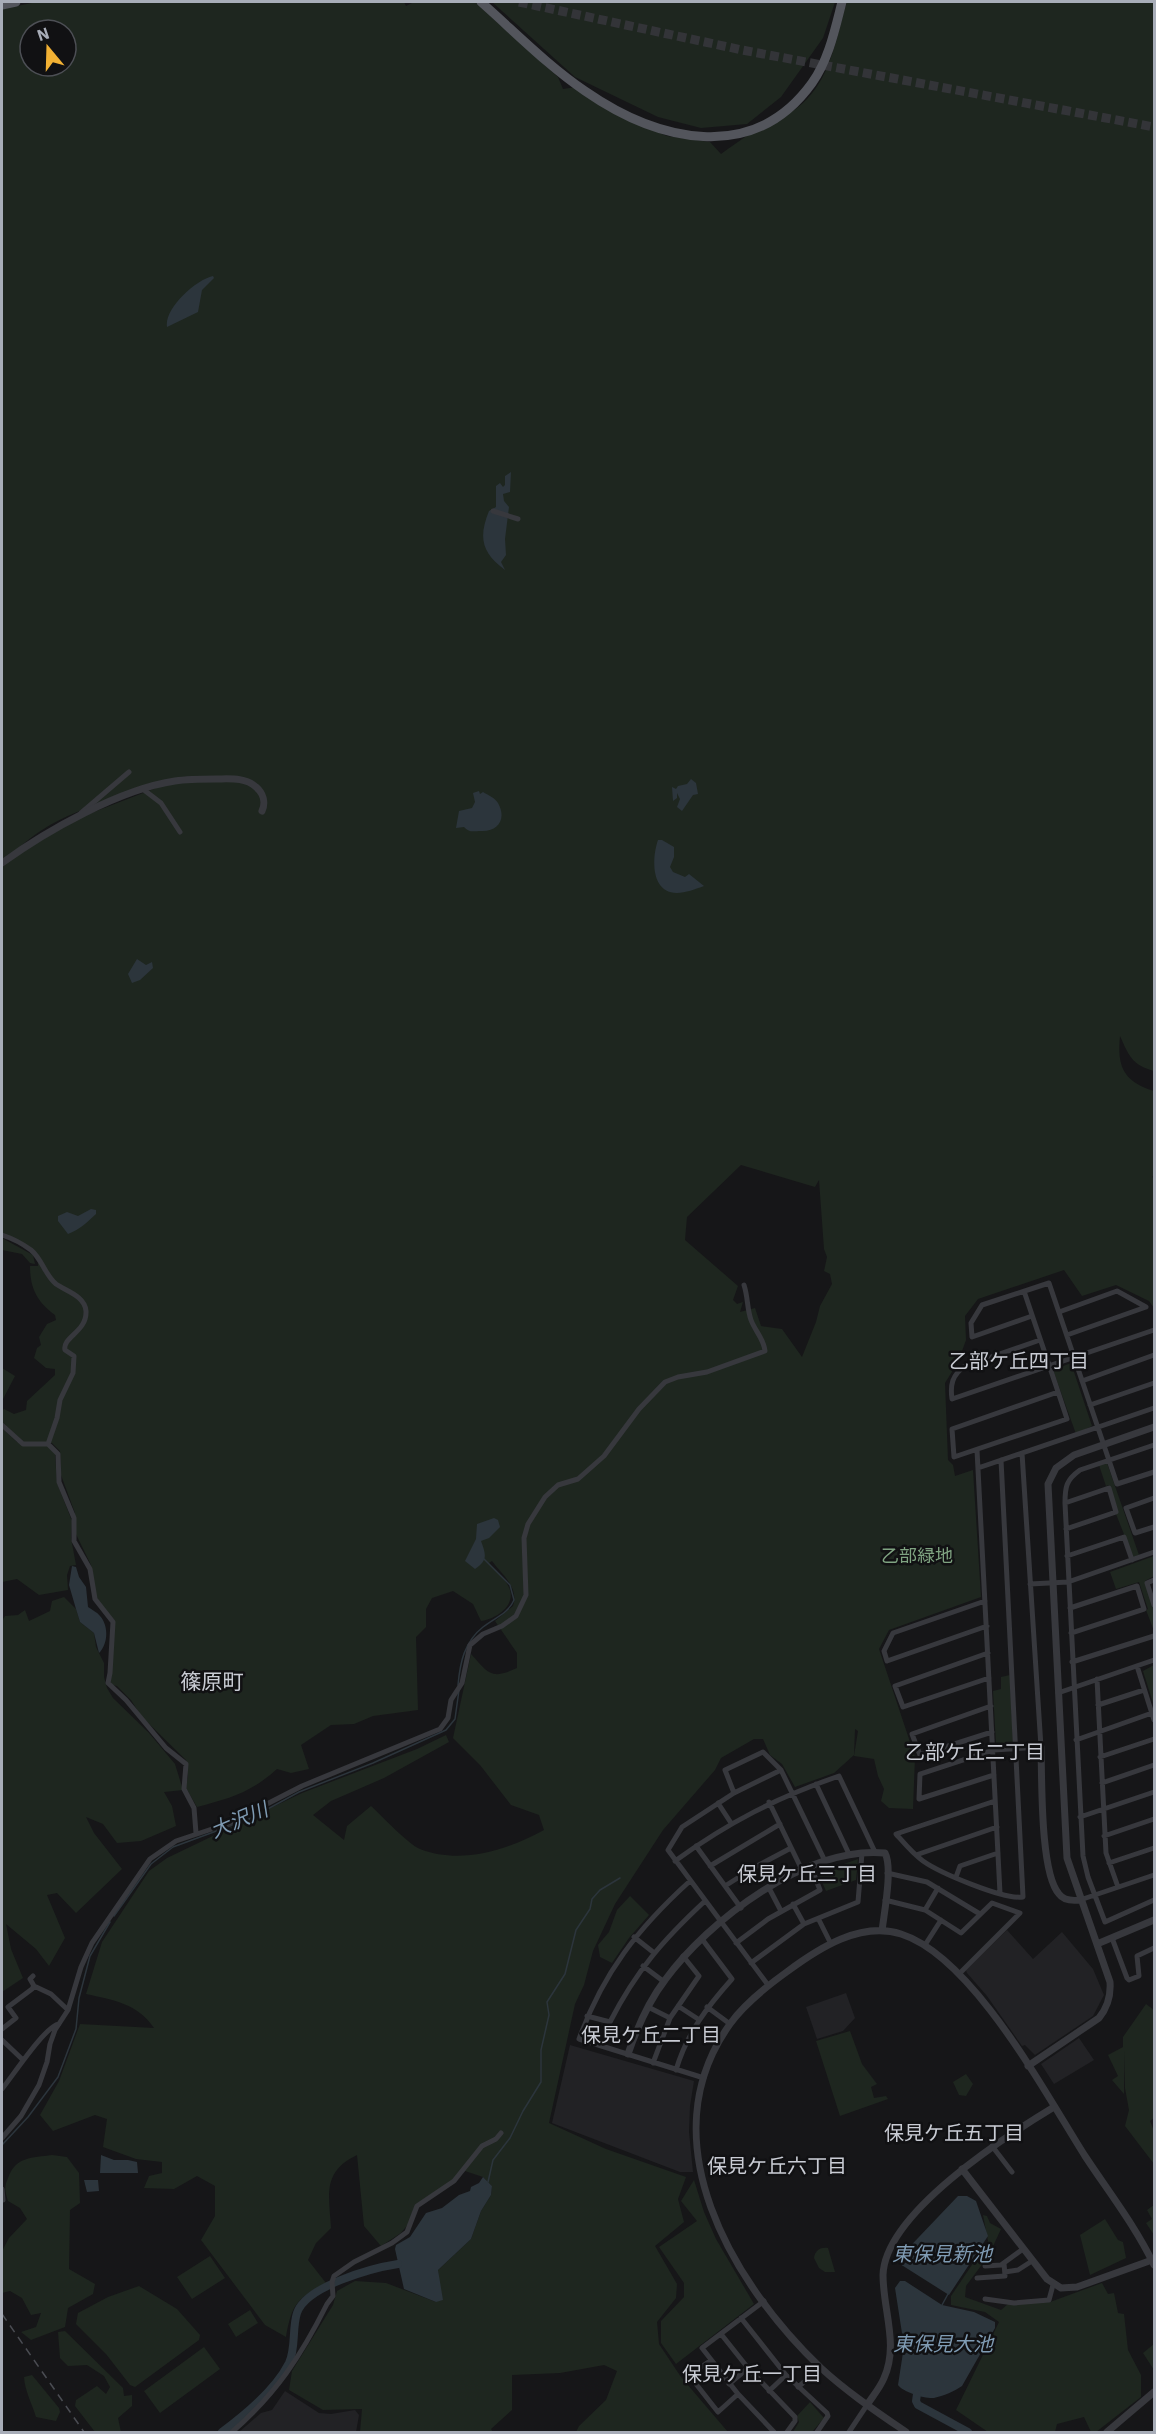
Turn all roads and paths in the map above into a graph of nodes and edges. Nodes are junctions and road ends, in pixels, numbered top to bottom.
1 (16, 2) edge
2 (482, 2) edge
3 (842, 2) edge
4 (2, 6) edge
5 (493, 511) dead end
6 (518, 519) dead end
7 (129, 772) dead end
8 (144, 790) junction
9 (262, 811) dead end
10 (75, 818) junction
11 (180, 832) dead end
12 (2, 863) edge
13 (2, 1235) edge
14 (744, 1285) dead end
15 (1024, 1291) junction
16 (1059, 1312) junction
17 (1032, 1316) junction
18 (1155, 1330) edge
19 (1067, 1335) junction
20 (1040, 1340) junction
21 (1155, 1355) edge
22 (1074, 1358) junction
23 (1049, 1367) junction
24 (1082, 1381) junction
25 (1155, 1383) edge
26 (1058, 1392) junction
27 (1090, 1405) junction
28 (1155, 1408) edge
29 (2, 1425) edge
30 (1155, 1427) edge
31 (1098, 1428) junction
32 (48, 1444) junction
33 (1155, 1444) edge
34 (1101, 1445) junction
35 (978, 1450) junction
36 (1022, 1453) junction
37 (1001, 1460) junction
38 (1109, 1460) junction
39 (978, 1468) junction
40 (1155, 1472) edge
41 (1155, 1498) edge
42 (1065, 1503) junction
43 (1155, 1527) edge
44 (1066, 1528) junction
45 (1155, 1552) edge
46 (1067, 1556) junction
47 (1132, 1560) junction
48 (1155, 1580) edge
49 (1068, 1582) junction
50 (1052, 1583) junction
51 (1030, 1584) junction
52 (985, 1601) junction
53 (1155, 1605) edge
54 (1070, 1608) junction
55 (987, 1626) junction
56 (1071, 1633) junction
57 (1155, 1636) edge
58 (988, 1653) junction
59 (1155, 1660) edge
60 (1072, 1662) junction
61 (1137, 1666) junction
62 (989, 1678) junction
63 (1097, 1679) junction
64 (1073, 1688) junction
65 (1144, 1690) junction
66 (1058, 1693) junction
67 (1098, 1705) junction
68 (991, 1706) junction
69 (1152, 1713) junction
70 (1155, 1720) edge
71 (992, 1732) junction
72 (1099, 1732) junction
73 (1155, 1739) edge
74 (1076, 1740) junction
75 (1041, 1747) junction
76 (1016, 1749) junction
77 (993, 1750) junction
78 (1100, 1757) junction
79 (1155, 1765) edge
80 (781, 1770) junction
81 (994, 1775) junction
82 (1102, 1783) junction
83 (816, 1784) junction
84 (792, 1792) junction
85 (1155, 1792) edge
86 (734, 1793) junction
87 (995, 1801) junction
88 (769, 1802) junction
89 (718, 1803) junction
90 (1103, 1810) junction
91 (1080, 1817) junction
92 (1155, 1819) edge
93 (731, 1823) junction
94 (780, 1824) junction
95 (997, 1827) junction
96 (196, 1833) junction
97 (1104, 1836) junction
98 (696, 1846) junction
99 (791, 1848) junction
100 (1155, 1848) edge
101 (875, 1852) junction
102 (998, 1852) junction
103 (862, 1853) junction
104 (849, 1854) junction
105 (916, 1855) junction
106 (675, 1861) junction
107 (825, 1861) junction
108 (1109, 1863) junction
109 (710, 1866) junction
110 (811, 1867) junction
111 (802, 1870) junction
112 (887, 1873) junction
113 (1155, 1875) edge
114 (956, 1877) junction
115 (690, 1881) junction
116 (726, 1886) junction
117 (1118, 1887) junction
118 (768, 1888) junction
119 (938, 1888) junction
120 (1000, 1893) junction
121 (1096, 1894) junction
122 (885, 1900) junction
123 (1080, 1900) junction
124 (1155, 1900) edge
125 (705, 1901) junction
126 (794, 1904) junction
127 (741, 1908) junction
128 (925, 1910) junction
129 (781, 1911) junction
130 (980, 1914) junction
131 (819, 1920) junction
132 (941, 1920) junction
133 (1155, 1920) edge
134 (721, 1922) junction
135 (804, 1924) junction
136 (882, 1931) junction
137 (634, 1937) junction
138 (1112, 1938) junction
139 (702, 1939) junction
140 (736, 1943) junction
141 (831, 1944) junction
142 (1097, 1944) junction
143 (925, 1945) junction
144 (1155, 1948) edge
145 (653, 1952) junction
146 (683, 1956) junction
147 (751, 1962) junction
148 (643, 1966) junction
149 (959, 1974) junction
150 (33, 1976) dead end
151 (663, 1981) junction
152 (34, 1986) junction
153 (768, 1986) junction
154 (678, 2006) junction
155 (648, 2007) junction
156 (707, 2007) junction
157 (68, 2010) junction
158 (587, 2016) junction
159 (64, 2018) junction
160 (670, 2018) junction
161 (698, 2019) junction
162 (730, 2024) junction
163 (2, 2029) edge
164 (2, 2040) edge
165 (628, 2054) junction
166 (22, 2060) junction
167 (653, 2062) junction
168 (1028, 2066) junction
169 (676, 2070) junction
170 (704, 2078) junction
171 (2, 2089) edge
172 (1054, 2107) junction
173 (501, 2133) dead end
174 (2, 2138) edge
175 (992, 2146) junction
176 (962, 2169) junction
177 (1012, 2172) dead end
178 (2, 2189) edge
179 (3, 2200) dead end
180 (1023, 2249) junction
181 (1032, 2260) junction
182 (1153, 2262) edge
183 (1004, 2263) junction
184 (985, 2266) dead end
185 (1005, 2272) junction
186 (977, 2278) dead end
187 (1053, 2285) junction
188 (986, 2298) dead end
189 (764, 2301) junction
190 (741, 2318) junction
191 (721, 2334) junction
192 (710, 2361) junction
193 (821, 2367) junction
194 (748, 2368) junction
195 (786, 2375) junction
196 (729, 2384) junction
197 (798, 2387) junction
198 (769, 2391) junction
199 (1155, 2392) edge
200 (738, 2394) junction
201 (867, 2405) junction
202 (851, 2432) edge
203 (232, 2433) edge
204 (774, 2433) edge
205 (787, 2433) edge
206 (817, 2433) edge
207 (906, 2433) edge
208 (1107, 2433) edge

1 - 4 main road
2 - 3 main road
5 - 6 street
7 - 10 street
8 - 9 street
8 - 10 street
8 - 11 street
10 - 12 street
13 - 32 street
14 - 96 street
15 - 16 street
15 - 17 street
15 - 17 street
16 - 19 street
16 - 19 street
17 - 20 street
18 - 22 street
19 - 22 street
20 - 23 street
20 - 23 street
21 - 24 street
22 - 23 street
22 - 24 street
23 - 26 street
24 - 27 street
25 - 27 street
26 - 35 street
26 - 35 street
27 - 31 street
28 - 31 street
29 - 32 street
30 - 34 street
31 - 34 street
31 - 36 street
32 - 96 street
33 - 38 street
34 - 38 street
34 - 50 street
35 - 39 street
36 - 37 street
36 - 51 street
37 - 39 street
37 - 76 street
38 - 40 street
38 - 42 street
39 - 52 street
41 - 43 street
42 - 44 street
42 - 44 street
44 - 46 street
45 - 47 street
46 - 47 street
46 - 49 street
47 - 49 street
48 - 53 street
49 - 50 street
49 - 54 street
50 - 51 street
50 - 66 street
51 - 75 street
52 - 55 street
52 - 55 street
54 - 56 street
54 - 56 street
55 - 58 street
56 - 60 street
57 - 60 street
58 - 62 street
58 - 62 street
59 - 61 street
60 - 64 street
61 - 63 street
61 - 65 street
62 - 68 street
63 - 64 street
63 - 67 street
64 - 66 street
64 - 74 street
65 - 67 street
65 - 69 street
66 - 123 street
67 - 72 street
68 - 71 street
68 - 71 street
69 - 70 street
69 - 72 street
71 - 77 street
72 - 74 street
72 - 78 street
73 - 78 street
74 - 91 street
75 - 76 street
75 - 123 street
76 - 77 street
76 - 120 street
77 - 81 street
77 - 81 street
78 - 82 street
79 - 82 street
80 - 84 street
80 - 86 street
80 - 86 street
81 - 87 street
82 - 90 street
83 - 84 street
83 - 101 street
83 - 104 street
84 - 88 street
84 - 107 street
85 - 90 street
86 - 89 street
87 - 95 street
87 - 105 street
88 - 93 street
88 - 94 street
89 - 93 street
89 - 106 street
90 - 91 street
90 - 97 street
91 - 121 street
92 - 97 street
93 - 98 street
94 - 99 street
94 - 109 street
95 - 102 street
95 - 105 street
96 - 157 street
97 - 108 street
98 - 106 street
98 - 109 street
99 - 111 street
99 - 116 street
100 - 108 street
101 - 103 street
101 - 112 street
102 - 114 street
102 - 120 street
103 - 104 street
103 - 131 street
104 - 107 street
105 - 114 street
106 - 115 street
107 - 110 street
108 - 117 street
109 - 116 street
110 - 111 street
110 - 126 street
111 - 118 street
112 - 119 street
112 - 122 street
113 - 117 street
114 - 120 street
115 - 125 street
115 - 137 street
116 - 127 street
117 - 121 street
118 - 127 street
118 - 129 street
119 - 128 street
119 - 130 street
121 - 123 street
121 - 124 street
122 - 128 street
122 - 136 street
123 - 142 street
125 - 134 street
125 - 145 street
126 - 129 street
126 - 135 street
127 - 134 street
128 - 132 street
129 - 140 street
130 - 132 street
130 - 149 street
131 - 135 street
131 - 141 street
132 - 143 street
133 - 138 street
134 - 139 street
134 - 140 street
135 - 147 street
136 - 141 street
136 - 143 street
137 - 145 street
137 - 158 street
138 - 142 street
138 - 144 street
139 - 146 street
139 - 156 street
140 - 147 street
141 - 153 street
142 - 168 street
143 - 149 street
145 - 148 street
146 - 151 street
146 - 154 street
147 - 153 street
148 - 151 street
148 - 158 street
149 - 168 street
150 - 152 street
151 - 155 street
152 - 157 street
152 - 163 street
153 - 162 street
154 - 160 street
154 - 161 street
155 - 160 street
155 - 165 street
156 - 161 street
156 - 162 street
157 - 159 street
158 - 165 street
159 - 166 street
159 - 174 street
160 - 167 street
161 - 169 street
162 - 170 street
164 - 166 street
165 - 167 street
166 - 171 street
167 - 169 street
168 - 172 street
169 - 170 street
170 - 189 street
172 - 175 street
172 - 182 street
173 - 203 street
175 - 176 street
175 - 177 street
176 - 180 street
176 - 201 street
178 - 179 street
180 - 181 street
180 - 183 street
181 - 185 street
181 - 187 street
182 - 187 street
183 - 184 street
183 - 185 street
185 - 186 street
187 - 188 street
189 - 190 street
189 - 193 street
190 - 191 street
190 - 195 street
191 - 192 street
191 - 194 street
192 - 196 street
192 - 200 street
193 - 197 street
193 - 201 street
194 - 196 street
194 - 198 street
195 - 197 street
195 - 198 street
196 - 200 street
197 - 206 street
198 - 205 street
199 - 208 street
200 - 204 street
201 - 202 street
201 - 207 street

